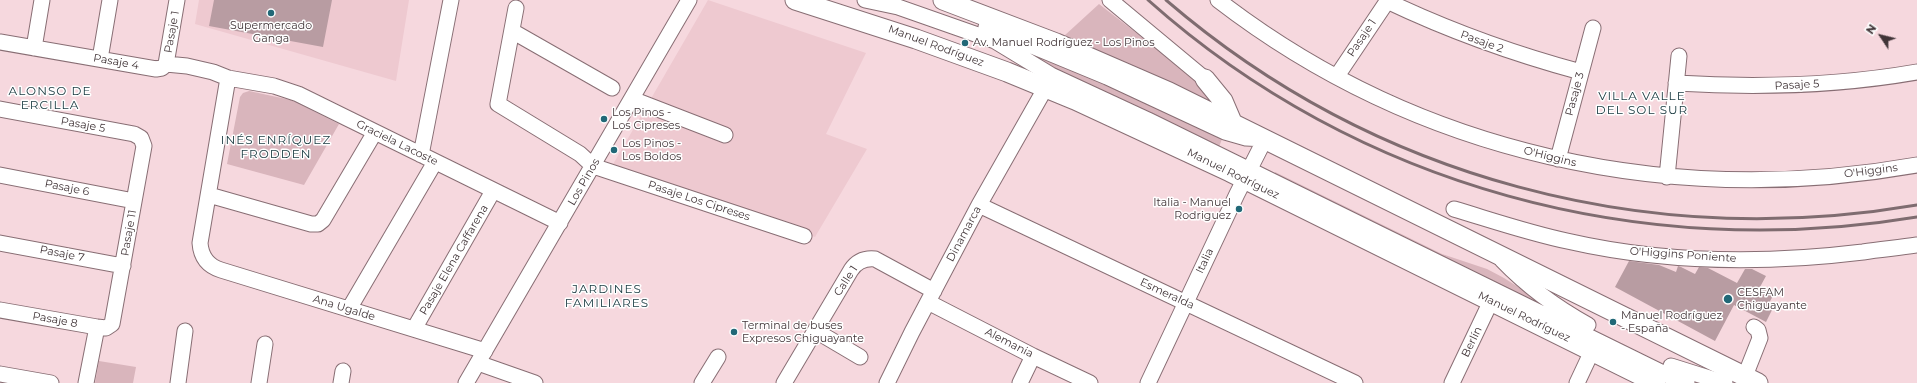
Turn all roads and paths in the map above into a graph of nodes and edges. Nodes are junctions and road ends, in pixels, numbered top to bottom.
1 (42, 0) edge
2 (110, 0) edge
3 (178, 0) edge
4 (451, 0) edge
5 (689, 0) edge
6 (795, 0) edge
7 (865, 0) edge
8 (906, 0) edge
9 (944, 0) edge
10 (1110, 0) edge
11 (1218, 0) edge
12 (1388, 0) edge
13 (516, 8) dead end
14 (1593, 28) dead end
15 (512, 31) junction
16 (0, 42) edge
17 (34, 48) junction
18 (1679, 56) dead end
19 (100, 60) junction
20 (166, 64) junction
21 (1581, 72) junction
22 (1917, 72) edge
23 (1337, 76) junction
24 (228, 78) junction
25 (1205, 79) joint
26 (1676, 83) junction
27 (1046, 87) junction
28 (612, 88) dead end
29 (632, 100) junction
30 (0, 109) edge
31 (1232, 122) junction
32 (375, 132) junction
33 (725, 135) dead end
34 (141, 138) joint
35 (1265, 139) junction
36 (421, 155) junction
37 (1558, 159) junction
38 (435, 162) junction
39 (1917, 164) edge
40 (593, 166) junction
41 (0, 175) edge
42 (1246, 175) junction
43 (1667, 177) junction
44 (493, 191) junction
45 (209, 195) junction
46 (134, 201) junction
47 (979, 205) junction
48 (1454, 209) dead end
49 (560, 224) junction
50 (804, 236) dead end
51 (0, 243) edge
52 (1917, 244) edge
53 (123, 266) junction
54 (931, 296) junction
55 (1491, 301) junction
56 (1186, 303) junction
57 (349, 309) junction
58 (0, 310) edge
59 (103, 327) junction
60 (1754, 327) dead end
61 (414, 329) junction
62 (185, 331) dead end
63 (816, 331) junction
64 (265, 344) dead end
65 (1592, 351) junction
66 (1033, 356) junction
67 (481, 357) junction
68 (718, 357) dead end
69 (860, 357) dead end
70 (0, 374) edge
71 (1719, 378) edge
72 (1751, 380) edge
73 (51, 383) edge
74 (86, 383) edge
75 (178, 383) edge
76 (259, 383) edge
77 (466, 383) edge
78 (535, 383) edge
79 (702, 383) edge
80 (784, 383) edge
81 (887, 383) edge
82 (1020, 383) edge
83 (1090, 383) edge
84 (1148, 383) edge
85 (1355, 383) edge
86 (1452, 383) edge
87 (1577, 383) edge
88 (1656, 383) edge
89 (1687, 383) edge

1 - 17 street
2 - 19 street
3 - 20 street, Pasaje 1
4 - 36 street
5 - 29 street, Los Pinos
6 - 27 main road, Manuel Rodríguez
7 - 42 street
8 - 35 street
9 - 31 main road
10 - 25 street
11 - 23 street, O'Higgins
12 - 21 street, Pasaje 2
12 - 23 street, Pasaje 1
13 - 15 street
14 - 21 street, Pasaje 3
15 - 28 street
15 - 40 street
16 - 17 street, Pasaje 4
17 - 19 street, Pasaje 4
18 - 26 street
19 - 20 street, Pasaje 4
20 - 24 street, Pasaje 4
21 - 37 street, Pasaje 3
22 - 26 street, Pasaje 5
23 - 37 street, O'Higgins
24 - 32 street, Graciela Lacoste
24 - 45 street
25 - 31 main road
26 - 43 street
27 - 42 main road, Manuel Rodríguez
27 - 47 street, Dinamarca
29 - 33 street
29 - 40 street, Los Pinos
30 - 34 street, Pasaje 5
31 - 35 main road
32 - 36 street, Graciela Lacoste
32 - 45 street
34 - 46 street, Pasaje 11
35 - 42 street, Italia
35 - 71 main road
36 - 38 street, Graciela Lacoste
37 - 43 street, O'Higgins
38 - 44 street, Graciela Lacoste
38 - 57 street
39 - 43 street, O'Higgins
40 - 49 street, Los Pinos
40 - 50 street, Pasaje Los Cipreses
41 - 46 street, Pasaje 6
42 - 55 main road, Manuel Rodríguez
42 - 56 street, Italia
42 - 89 street
44 - 49 street, Graciela Lacoste
44 - 61 street, Pasaje Elena Caffarena
45 - 57 street, Ana Ugalde
46 - 53 street, Pasaje 11
47 - 54 street, Dinamarca
47 - 56 street, Esmeralda
48 - 52 street, O'Higgins Poniente
49 - 67 street, Los Pinos
51 - 53 street, Pasaje 7
53 - 59 street, Pasaje 11
54 - 63 street, Calle 1
54 - 66 street, Alemania
54 - 81 street, Dinamarca
55 - 65 main road, Manuel Rodríguez
55 - 86 street, Berlín
56 - 84 street, Italia
56 - 85 street, Esmeralda
57 - 61 street, Ana Ugalde
58 - 59 street, Pasaje 8
59 - 74 street, Pasaje 11
60 - 72 street
61 - 67 street, Ana Ugalde
62 - 75 street
63 - 69 street
63 - 80 street
64 - 76 street
65 - 87 street
65 - 88 main road, Manuel Rodríguez
66 - 82 street
66 - 83 street, Alemania
67 - 77 street, Los Pinos
67 - 78 street, Ana Ugalde
68 - 79 street
70 - 73 street
71 - 72 main road

